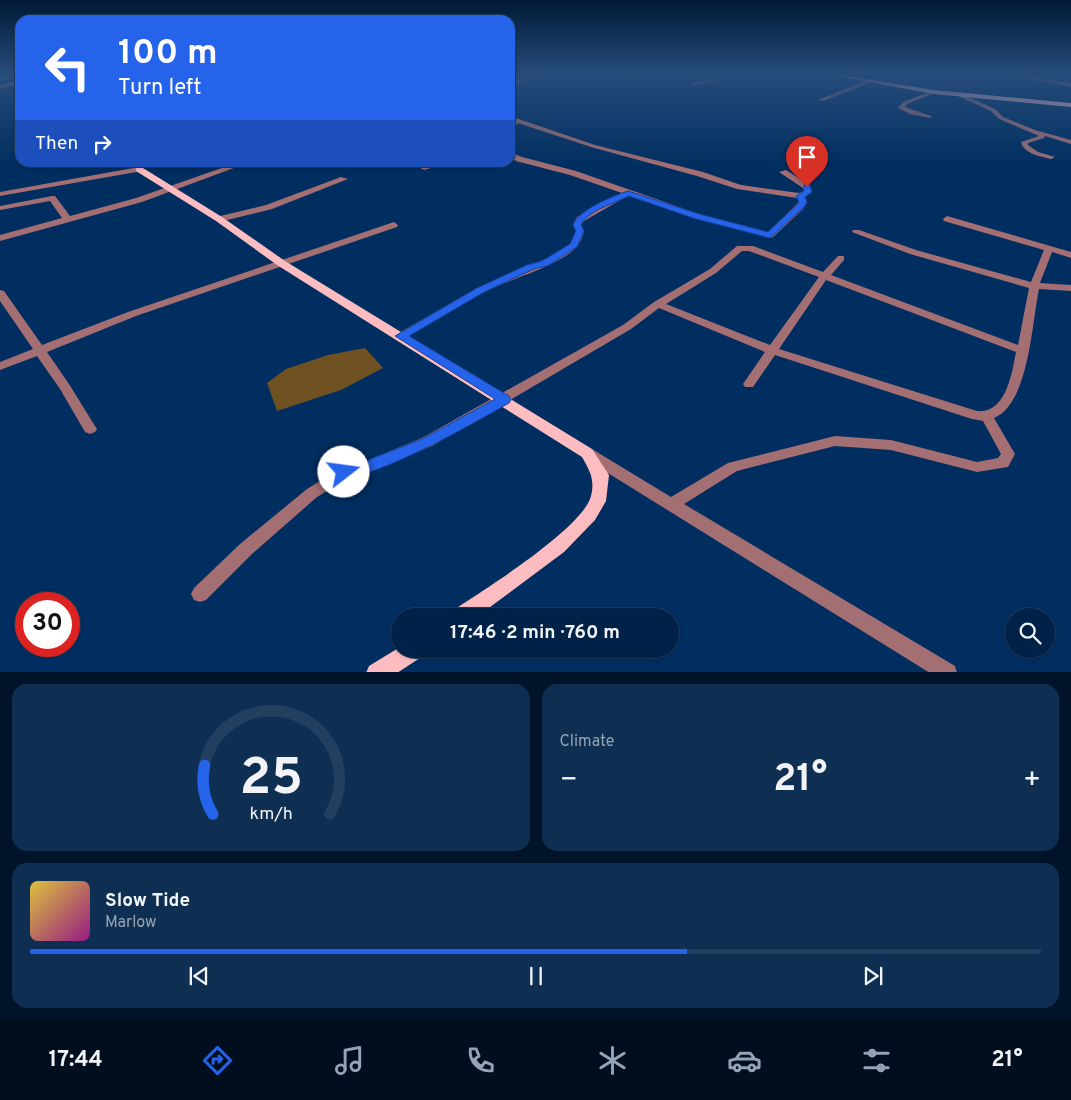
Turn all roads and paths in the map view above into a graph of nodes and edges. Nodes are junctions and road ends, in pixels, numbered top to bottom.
1 (904, 104) edge
2 (981, 104) edge
3 (1053, 104) edge
4 (1071, 106) edge
5 (929, 116) dead end
6 (515, 119) edge
7 (1030, 129) junction
8 (1071, 142) edge
9 (515, 157) edge
10 (1051, 157) dead end
11 (134, 167) edge
12 (140, 167) edge
13 (233, 167) edge
14 (783, 172) dead end
15 (344, 178) dead end
16 (168, 188) junction
17 (628, 193) junction
18 (0, 194) edge
19 (800, 196) junction
20 (0, 208) edge
21 (219, 219) junction
22 (947, 219) dead end
23 (68, 220) junction
24 (394, 225) dead end
25 (856, 232) dead end
26 (0, 238) edge
27 (1049, 249) junction
28 (1071, 255) edge
29 (841, 258) dead end
30 (281, 263) junction
31 (824, 277) junction
32 (1034, 286) junction
33 (1071, 288) edge
34 (0, 293) edge
35 (658, 304) junction
36 (401, 336) junction
37 (771, 350) junction
38 (1021, 350) junction
39 (40, 351) junction
40 (0, 366) edge
41 (749, 384) dead end
42 (504, 400) junction
43 (987, 417) junction
44 (90, 429) dead end
45 (587, 453) junction
46 (670, 505) junction
47 (200, 594) dead end
48 (473, 608) edge
49 (400, 658) edge
50 (376, 672) edge
51 (948, 672) edge

1 - 5 street
2 - 7 street
3 - 4 main road
6 - 19 street
7 - 8 street
7 - 10 street
9 - 17 street
11 - 18 street
12 - 16 main road
13 - 16 street
14 - 19 street
15 - 21 street
16 - 21 main road
16 - 23 street
17 - 19 street
17 - 36 street
20 - 23 street
21 - 30 main road
22 - 27 street
23 - 26 street
24 - 30 street
25 - 32 street
27 - 28 street
27 - 32 street
29 - 31 street
30 - 36 main road
30 - 39 street
31 - 35 street
31 - 37 street
31 - 38 street
32 - 33 street
32 - 38 street
34 - 39 street
35 - 37 street
35 - 42 street
36 - 42 main road
37 - 41 street
37 - 43 street
38 - 43 street
39 - 40 street
39 - 44 street
42 - 45 main road
42 - 47 street
43 - 46 street
45 - 46 street
45 - 48 main road
46 - 51 street
49 - 50 main road

